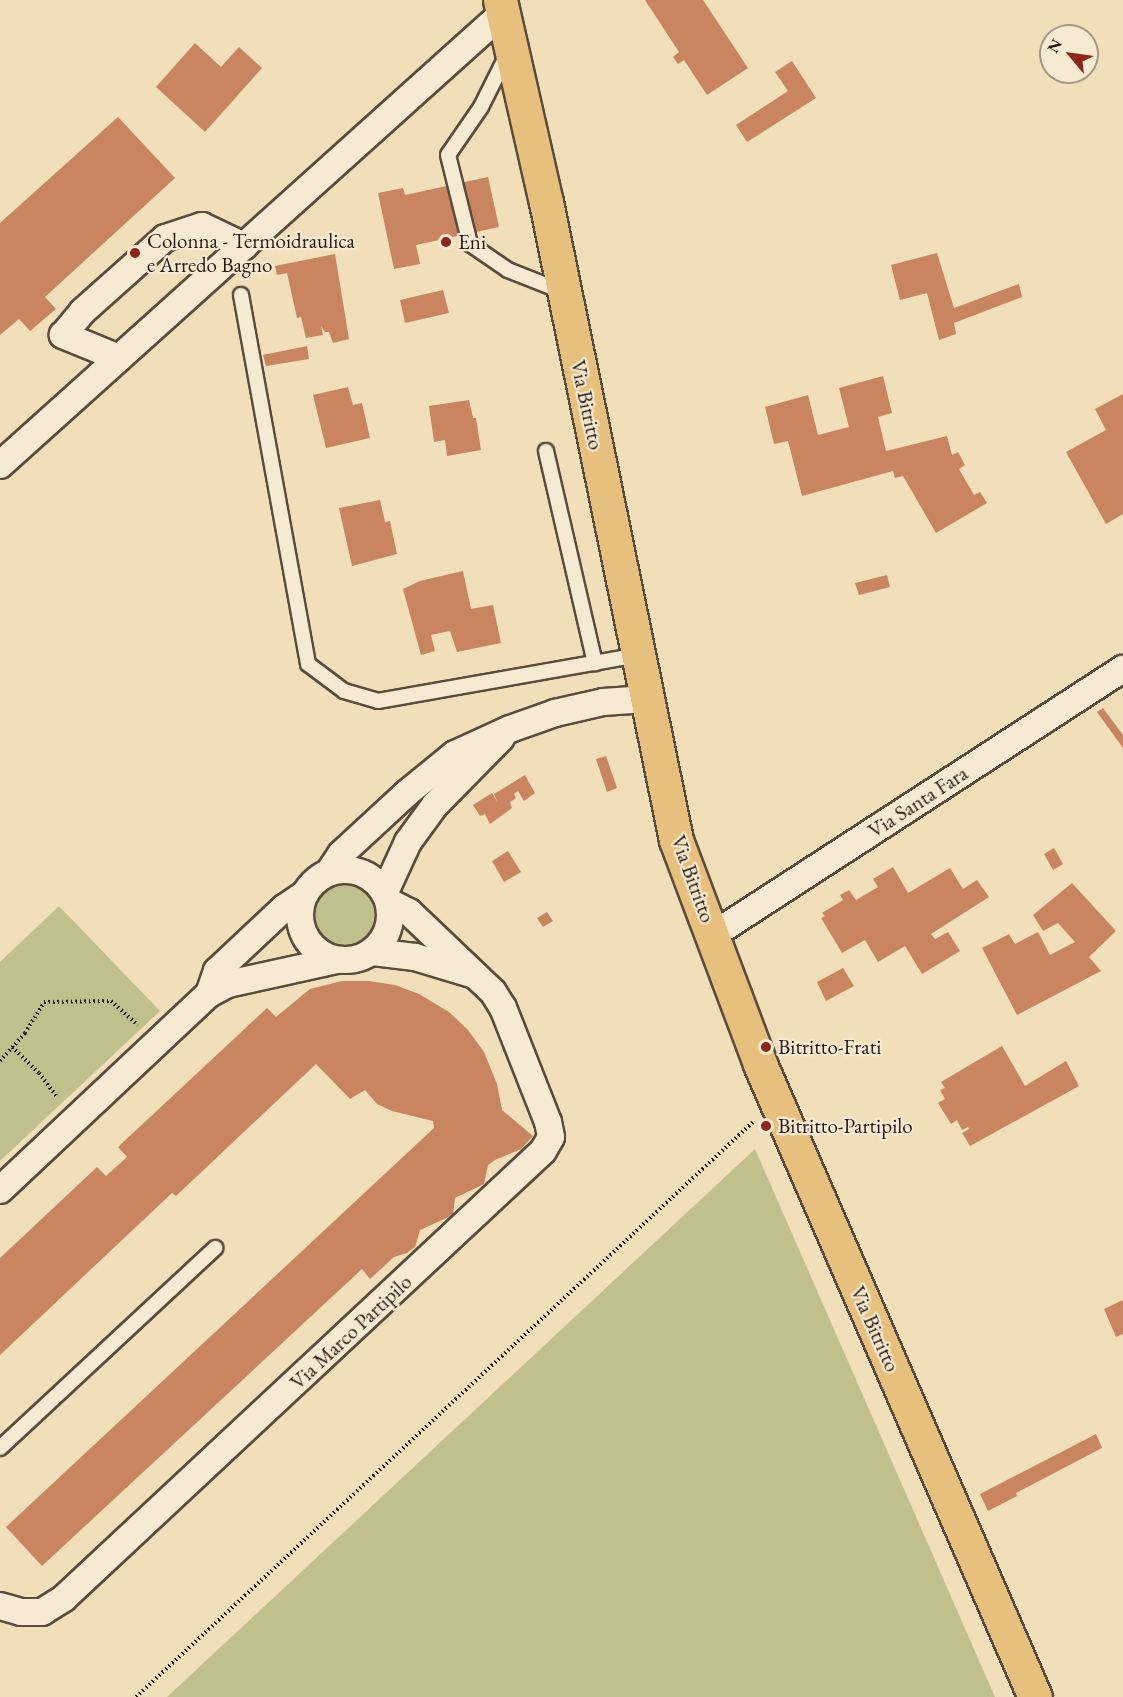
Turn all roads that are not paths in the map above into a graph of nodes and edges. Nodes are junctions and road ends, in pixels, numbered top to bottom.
1 (502, 7) edge
2 (510, 48) junction
3 (244, 246) junction
4 (564, 292) junction
5 (241, 295) dead end
6 (119, 358) junction
7 (546, 451) dead end
8 (0, 465) edge
9 (638, 655) junction
10 (595, 663) junction
11 (1123, 669) edge
12 (647, 699) junction
13 (510, 729) junction
14 (329, 872) junction
15 (305, 894) junction
16 (387, 897) junction
17 (713, 935) junction
18 (373, 952) junction
19 (337, 960) junction
20 (477, 976) junction
21 (209, 994) junction
22 (0, 1190) edge
23 (214, 1248) dead end
24 (0, 1448) edge
25 (0, 1606) edge
26 (1035, 1697) edge

1 - 2 main road, Via Bitritto
1 - 3 street
2 - 4 main road, Via Bitritto
2 - 4 lane
3 - 6 street
3 - 6 street
4 - 9 main road, Via Bitritto
5 - 10 lane
6 - 8 street
7 - 10 lane
9 - 10 lane
9 - 12 main road, Via Bitritto
11 - 17 street, Via Santa Fara
12 - 13 street
12 - 17 main road, Via Bitritto
13 - 14 street
13 - 16 street
14 - 15 street
14 - 16 street
15 - 19 street
15 - 21 street
16 - 18 street
16 - 20 street, Via Marco Partipilo
17 - 26 main road, Via Bitritto
18 - 19 street
18 - 20 street
19 - 21 street
20 - 25 street, Via Marco Partipilo
21 - 22 street
23 - 24 lane

